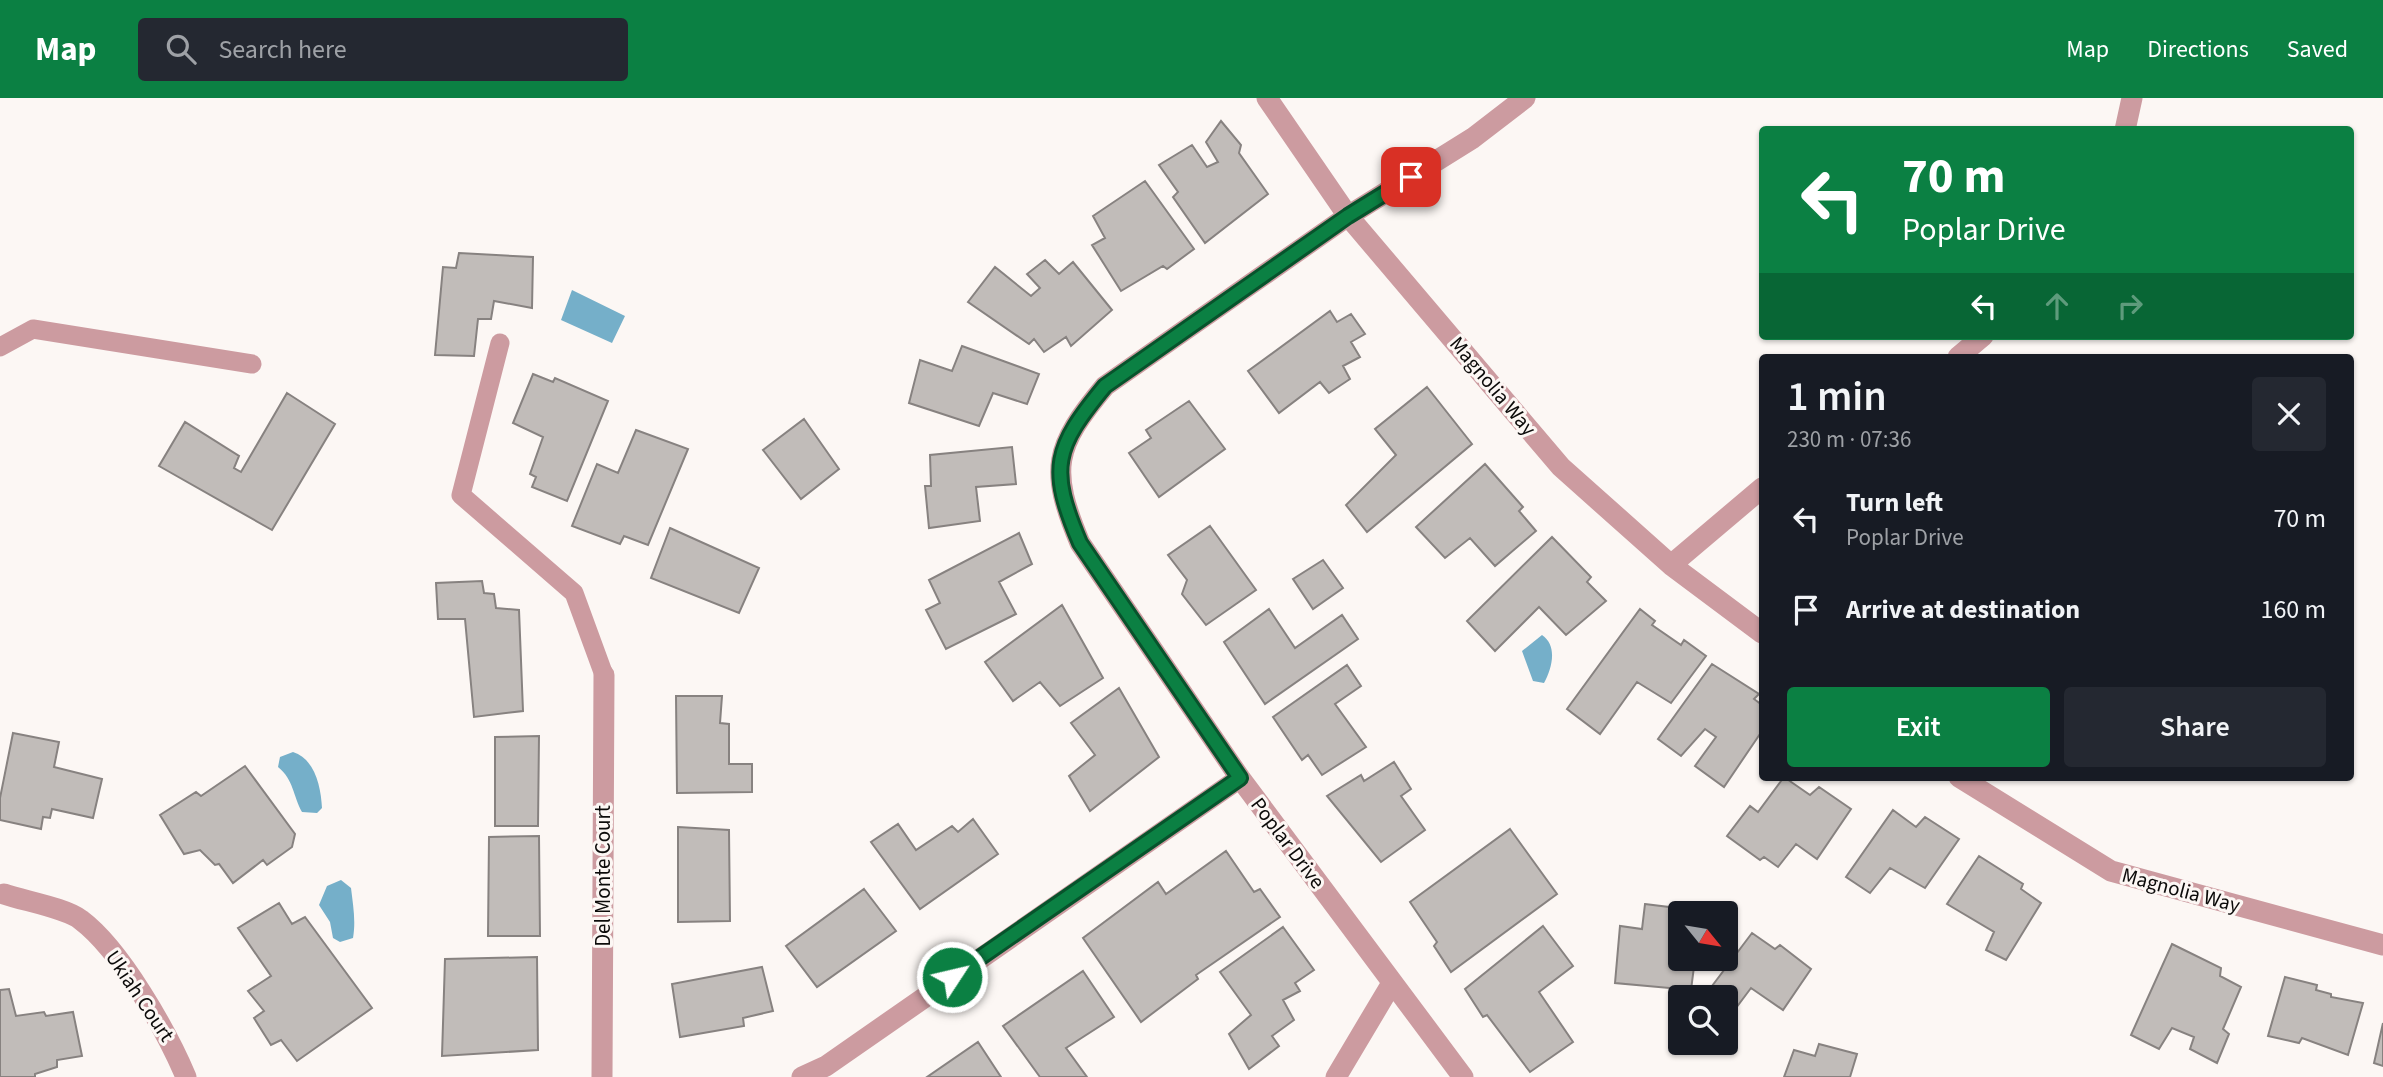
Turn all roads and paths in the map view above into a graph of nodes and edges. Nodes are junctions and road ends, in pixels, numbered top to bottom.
1 (1267, 98) edge
2 (1525, 98) edge
3 (2132, 98) edge
4 (2126, 126) edge
5 (1348, 216) junction
6 (1978, 340) edge
7 (500, 343) dead end
8 (0, 347) edge
9 (1962, 354) edge
10 (253, 364) dead end
11 (1759, 491) edge
12 (1671, 565) junction
13 (1759, 631) edge
14 (604, 675) joint
15 (1240, 778) junction
16 (1965, 781) edge
17 (4, 894) dead end
18 (2383, 945) edge
19 (1392, 983) junction
20 (186, 1077) edge
21 (602, 1077) edge
22 (802, 1077) edge
23 (1336, 1077) edge
24 (1463, 1077) edge

1 - 5 street, Magnolia Way
2 - 5 street, Poplar Drive
3 - 4 street
5 - 12 street, Magnolia Way
5 - 15 street, Poplar Drive
6 - 9 street
7 - 14 lane
8 - 10 lane
11 - 12 street
12 - 13 street, Magnolia Way
14 - 21 street, Del Monte Court
15 - 19 street, Poplar Drive
15 - 22 street
16 - 18 street, Magnolia Way
17 - 20 street, Ukiah Court
19 - 23 street
19 - 24 street, Poplar Drive

